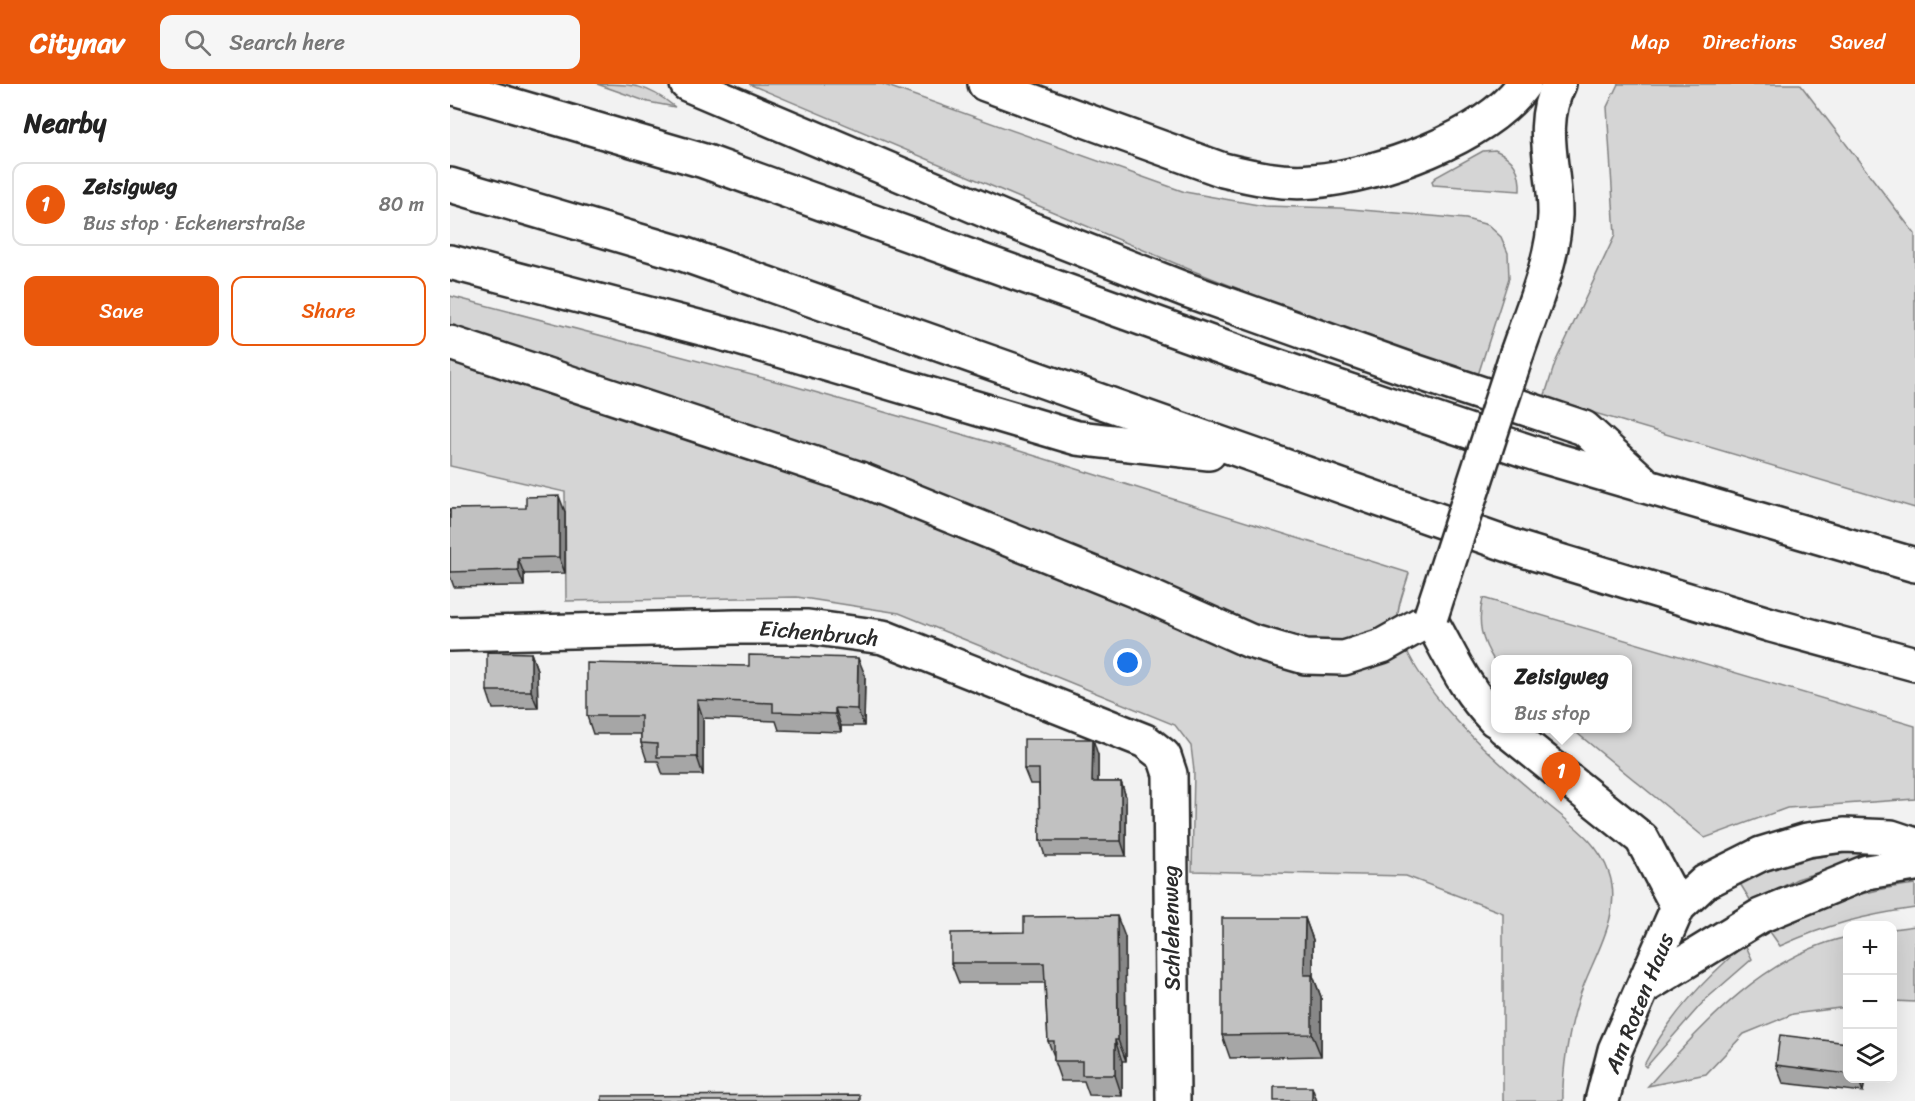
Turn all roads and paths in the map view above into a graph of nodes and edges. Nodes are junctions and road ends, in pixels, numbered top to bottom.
1 (687, 84) edge
2 (985, 84) edge
3 (1524, 84) edge
4 (1559, 84) edge
5 (450, 87) edge
6 (1498, 113) junction
7 (1549, 149) junction
8 (450, 185) edge
9 (450, 262) edge
10 (450, 344) edge
11 (1269, 460) junction
12 (1645, 485) junction
13 (1915, 565) edge
14 (1431, 618) junction
15 (450, 634) edge
16 (1915, 664) edge
17 (1491, 716) edge
18 (1509, 733) edge
19 (1164, 756) joint
20 (1915, 844) edge
21 (1915, 864) edge
22 (1678, 907) junction
23 (1644, 987) junction
24 (1173, 1101) edge
25 (1602, 1101) edge

1 - 12 main road
2 - 6 main road
3 - 6 main road
4 - 7 main road
5 - 12 main road
6 - 7 main road
7 - 14 main road, bridge
8 - 11 main road
9 - 11 main road
10 - 14 main road
11 - 16 main road
12 - 13 main road
14 - 17 main road
15 - 19 main road, Eichenbruch
18 - 22 main road
19 - 24 main road, Schlehenweg
20 - 22 main road
21 - 23 main road
22 - 23 main road, Am Roten Haus
23 - 25 main road, Am Roten Haus

